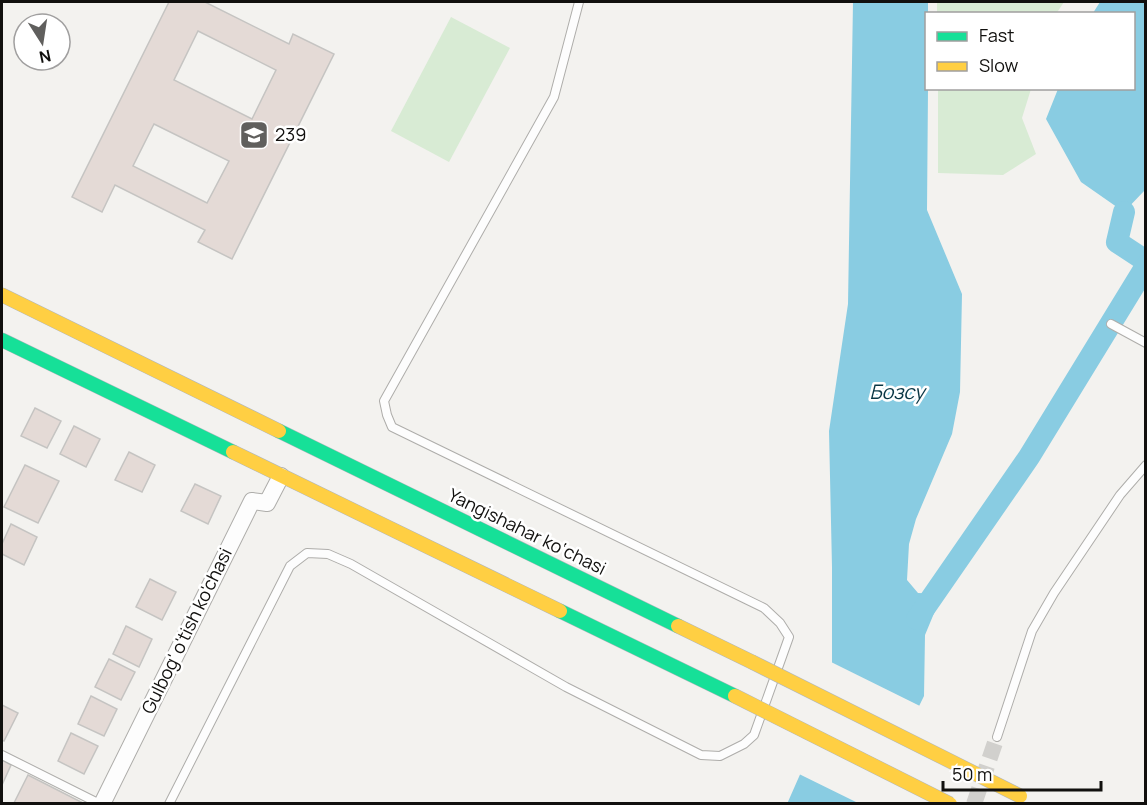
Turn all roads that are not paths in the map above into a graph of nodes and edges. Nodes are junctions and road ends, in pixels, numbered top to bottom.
1 (579, 2) edge
2 (2, 295) edge
3 (1111, 324) dead end
4 (2, 340) edge
5 (1146, 343) edge
6 (209, 396) junction
7 (191, 432) junction
8 (1146, 465) edge
9 (281, 476) junction
10 (997, 737) tunnel mouth
11 (2, 755) edge
12 (101, 804) edge
13 (169, 804) edge
14 (950, 804) edge
15 (1035, 804) edge

1 - 13 lane
2 - 6 main road, Yangishahar ko‘chasi
3 - 5 lane
4 - 7 main road
6 - 7 main road
6 - 15 main road, Yangishahar ko‘chasi, bridge
7 - 9 main road
8 - 10 lane
9 - 12 street, Gulbog' o'tish ko'chasi
9 - 14 main road, bridge
11 - 12 lane

